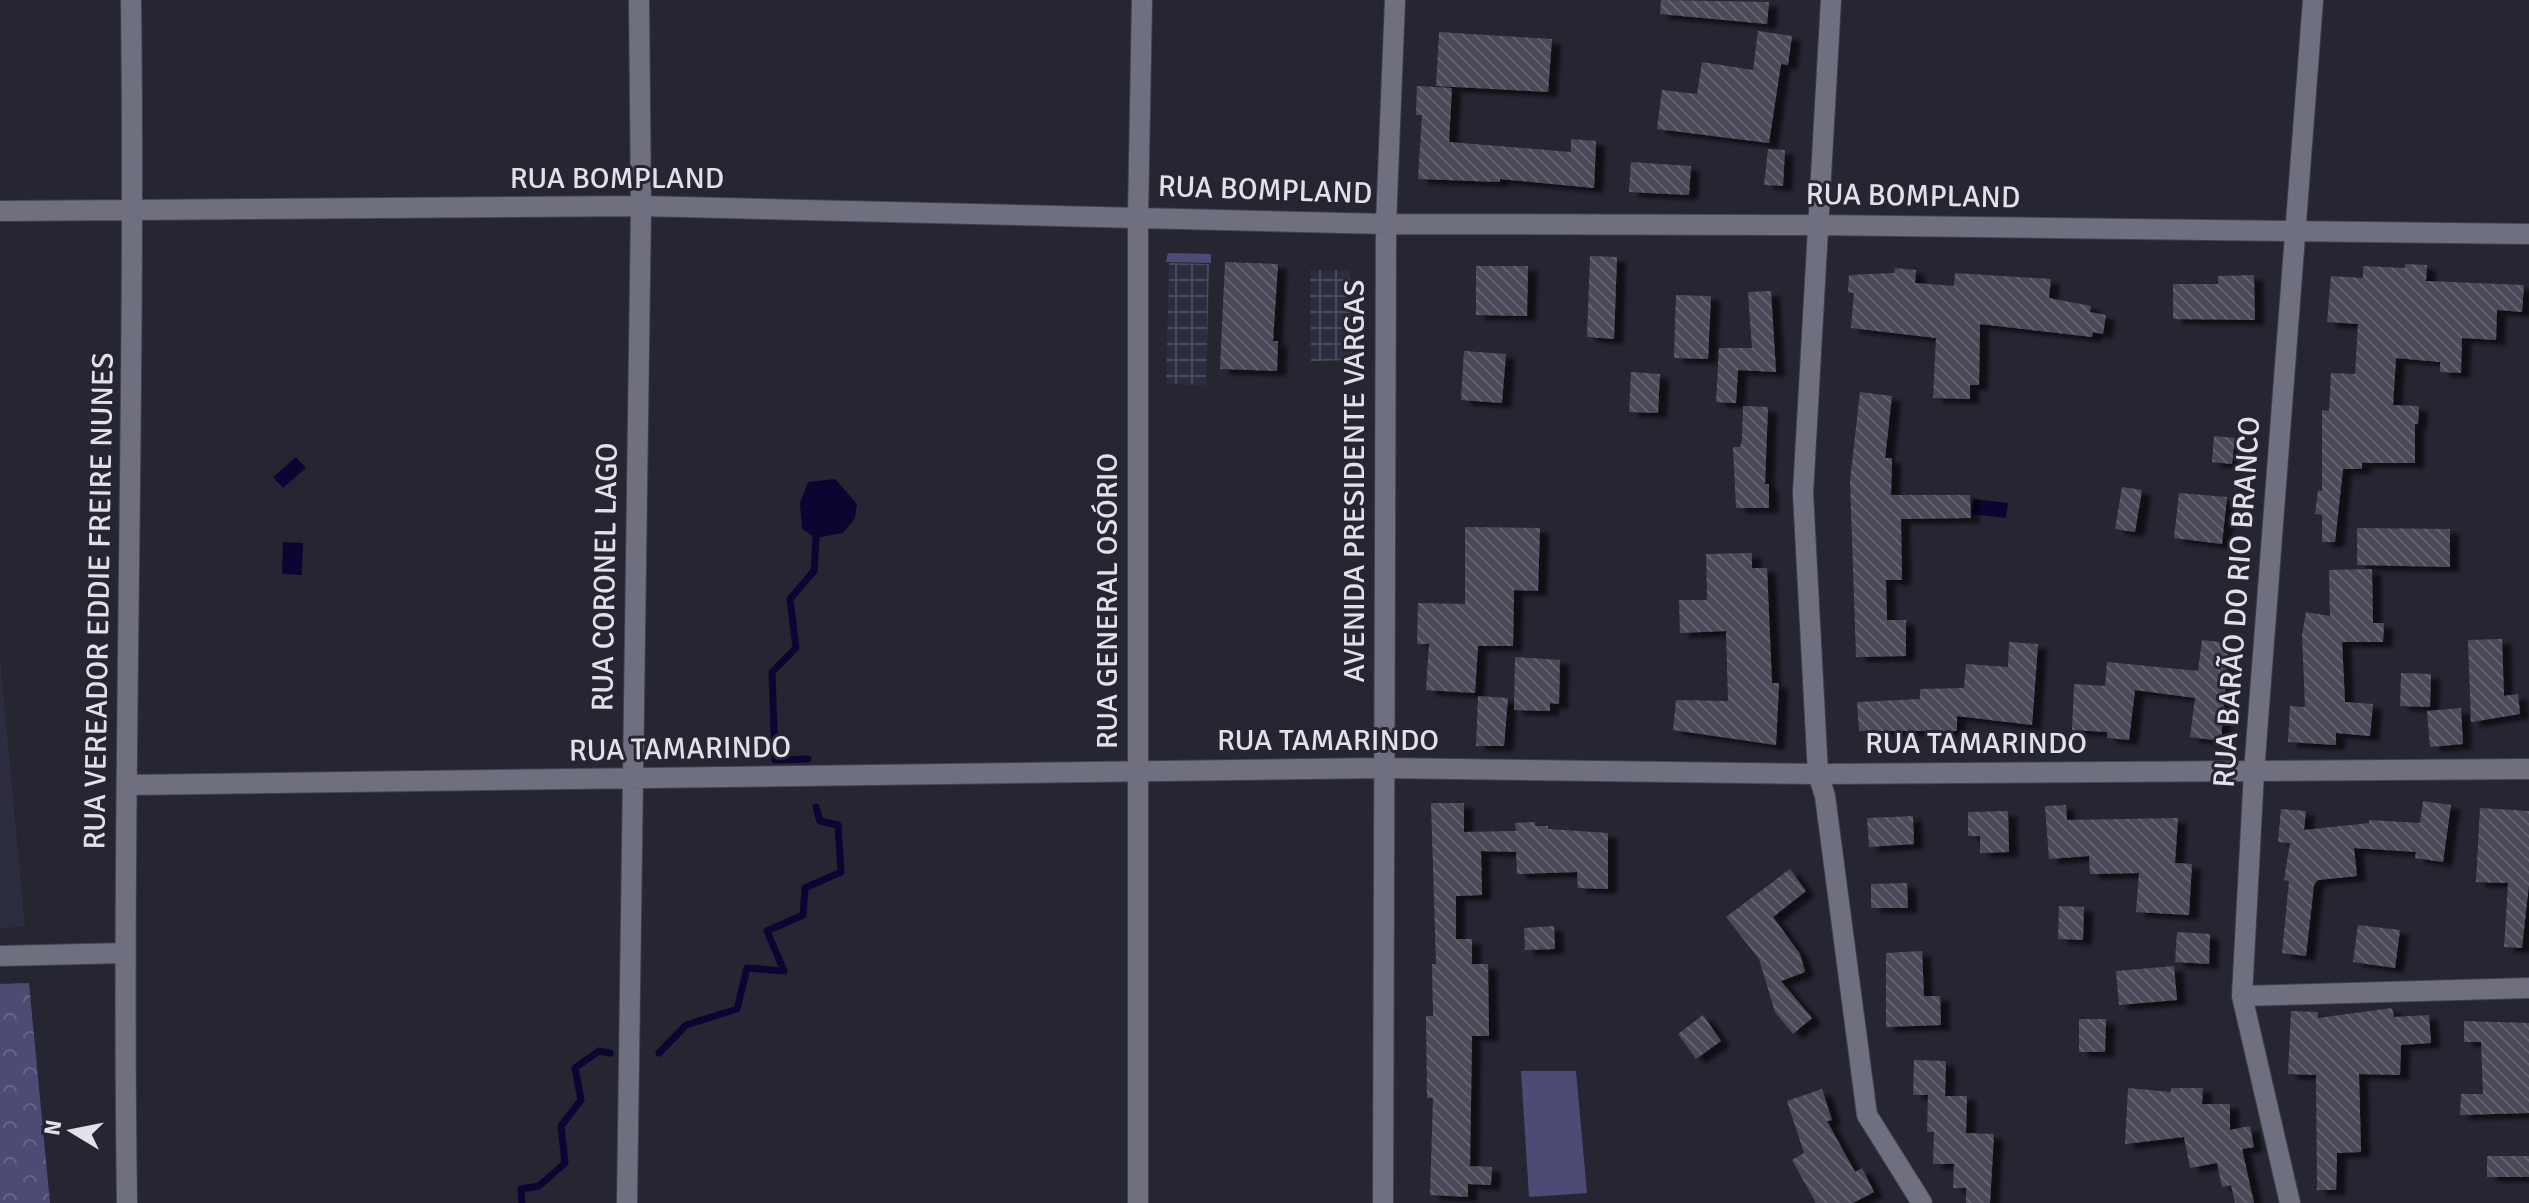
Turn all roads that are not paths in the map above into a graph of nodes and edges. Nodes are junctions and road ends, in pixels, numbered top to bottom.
1 (131, 0) edge
2 (639, 0) edge
3 (1142, 0) edge
4 (1395, 0) edge
5 (1831, 0) edge
6 (2313, 0) edge
7 (641, 206) junction
8 (0, 211) edge
9 (134, 213) junction
10 (1138, 216) junction
11 (1386, 224) junction
12 (1818, 225) junction
13 (2295, 232) junction
14 (2529, 234) edge
15 (1383, 768) junction
16 (2529, 769) edge
17 (1136, 772) junction
18 (2254, 772) junction
19 (1818, 774) junction
20 (632, 780) junction
21 (128, 785) junction
22 (124, 953) junction
23 (0, 956) edge
24 (2529, 988) edge
25 (2242, 996) junction
26 (127, 1203) edge
27 (627, 1203) edge
28 (1138, 1203) edge
29 (1383, 1203) edge
30 (1922, 1203) edge
31 (2290, 1203) edge

1 - 9 street, RUA VEREADOR EDDIE FREIRE NUNES
2 - 7 street, RUA CORONEL LAGO
3 - 10 street, RUA GENERAL OSÓRIO
4 - 11 street, AVENIDA PRESIDENTE VARGAS
5 - 12 street
6 - 13 street, RUA BARÃO DO RIO BRANCO
7 - 9 street, RUA BOMPLAND
7 - 10 street, RUA BOMPLAND
7 - 20 street, RUA CORONEL LAGO
8 - 9 street, RUA BOMPLAND
9 - 21 street, RUA VEREADOR EDDIE FREIRE NUNES
10 - 11 street, RUA BOMPLAND
10 - 17 street, RUA GENERAL OSÓRIO
11 - 12 street, RUA BOMPLAND
11 - 15 street, AVENIDA PRESIDENTE VARGAS
12 - 13 street, RUA BOMPLAND
12 - 19 street
13 - 14 street, RUA BOMPLAND
13 - 18 street, RUA BARÃO DO RIO BRANCO
15 - 17 street, RUA TAMARINDO
15 - 19 street, RUA TAMARINDO
15 - 29 street, AVENIDA PRESIDENTE VARGAS
16 - 18 street, RUA TAMARINDO
17 - 20 street, RUA TAMARINDO
17 - 28 street, RUA GENERAL OSÓRIO
18 - 19 street, RUA TAMARINDO
18 - 25 street, RUA BARÃO DO RIO BRANCO
19 - 30 street
20 - 21 street, RUA TAMARINDO
20 - 27 street, RUA CORONEL LAGO
21 - 22 street, RUA VEREADOR EDDIE FREIRE NUNES
22 - 23 street
22 - 26 street, RUA VEREADOR EDDIE FREIRE NUNES
24 - 25 street
25 - 31 street, RUA BARÃO DO RIO BRANCO

